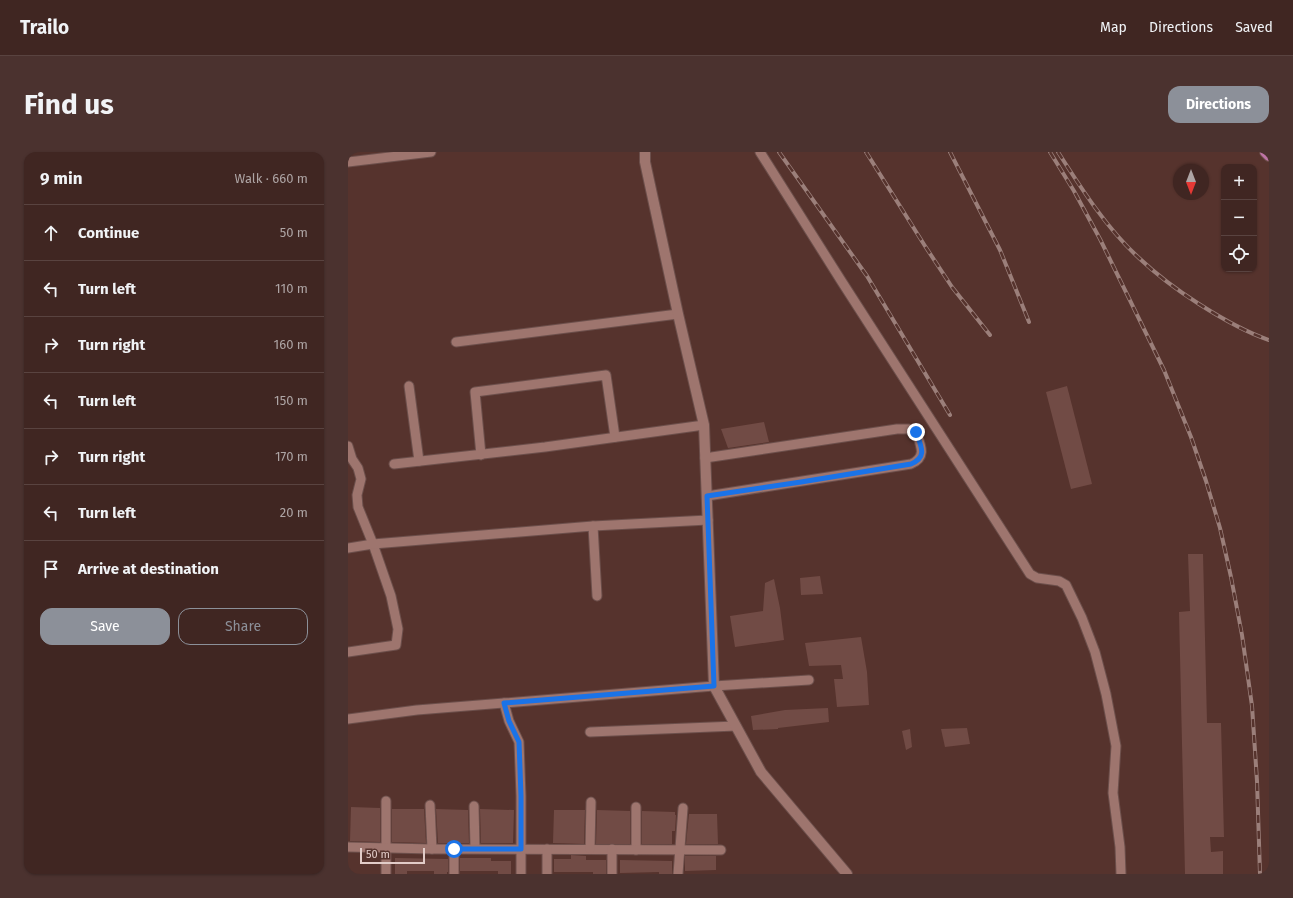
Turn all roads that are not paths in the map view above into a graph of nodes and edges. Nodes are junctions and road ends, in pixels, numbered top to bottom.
1 (431, 152) edge
2 (644, 152) edge
3 (760, 152) edge
4 (1265, 152) edge
5 (1269, 156) edge
6 (348, 162) edge
7 (678, 314) junction
8 (456, 342) dead end
9 (409, 386) dead end
10 (704, 425) junction
11 (615, 437) junction
12 (348, 446) edge
13 (481, 454) junction
14 (705, 458) junction
15 (350, 459) edge
16 (419, 462) junction
17 (394, 464) dead end
18 (707, 496) junction
19 (708, 520) junction
20 (593, 526) junction
21 (373, 544) junction
22 (348, 548) edge
23 (598, 596) dead end
24 (348, 652) edge
25 (809, 680) dead end
26 (714, 686) junction
27 (504, 703) junction
28 (348, 720) edge
29 (736, 726) junction
30 (590, 732) dead end
31 (386, 801) dead end
32 (591, 802) dead end
33 (430, 805) dead end
34 (474, 806) dead end
35 (636, 807) dead end
36 (683, 808) dead end
37 (348, 847) edge
38 (387, 848) junction
39 (475, 848) junction
40 (432, 849) junction
41 (454, 849) junction
42 (521, 849) junction
43 (547, 849) junction
44 (590, 849) junction
45 (612, 849) junction
46 (636, 850) junction
47 (680, 850) junction
48 (721, 850) dead end
49 (386, 874) edge
50 (454, 874) edge
51 (520, 874) edge
52 (547, 874) edge
53 (612, 874) edge
54 (678, 874) edge
55 (848, 874) edge
56 (1121, 874) edge

1 - 6 street
2 - 7 street
3 - 56 street
4 - 5 main road
7 - 8 street
7 - 10 street
9 - 16 street
10 - 11 street
10 - 14 street
11 - 13 street
11 - 13 street
12 - 15 street
13 - 16 street
14 - 18 street
14 - 18 street
15 - 21 street
16 - 17 street
18 - 19 street
19 - 20 street
19 - 26 street
20 - 21 street
20 - 23 street
21 - 22 street
21 - 24 street
25 - 26 street
26 - 27 street
26 - 29 street
27 - 28 street
27 - 42 street
29 - 30 street
29 - 55 street
31 - 38 street
32 - 44 street
33 - 40 street
34 - 39 street
35 - 46 street
36 - 47 street
37 - 38 street
38 - 40 street
38 - 49 street
39 - 41 street
39 - 42 street
40 - 41 street
41 - 50 street
42 - 43 street
42 - 51 street
43 - 44 street
43 - 52 street
44 - 45 street
45 - 46 street
45 - 53 street
46 - 47 street
47 - 48 street
47 - 54 street

